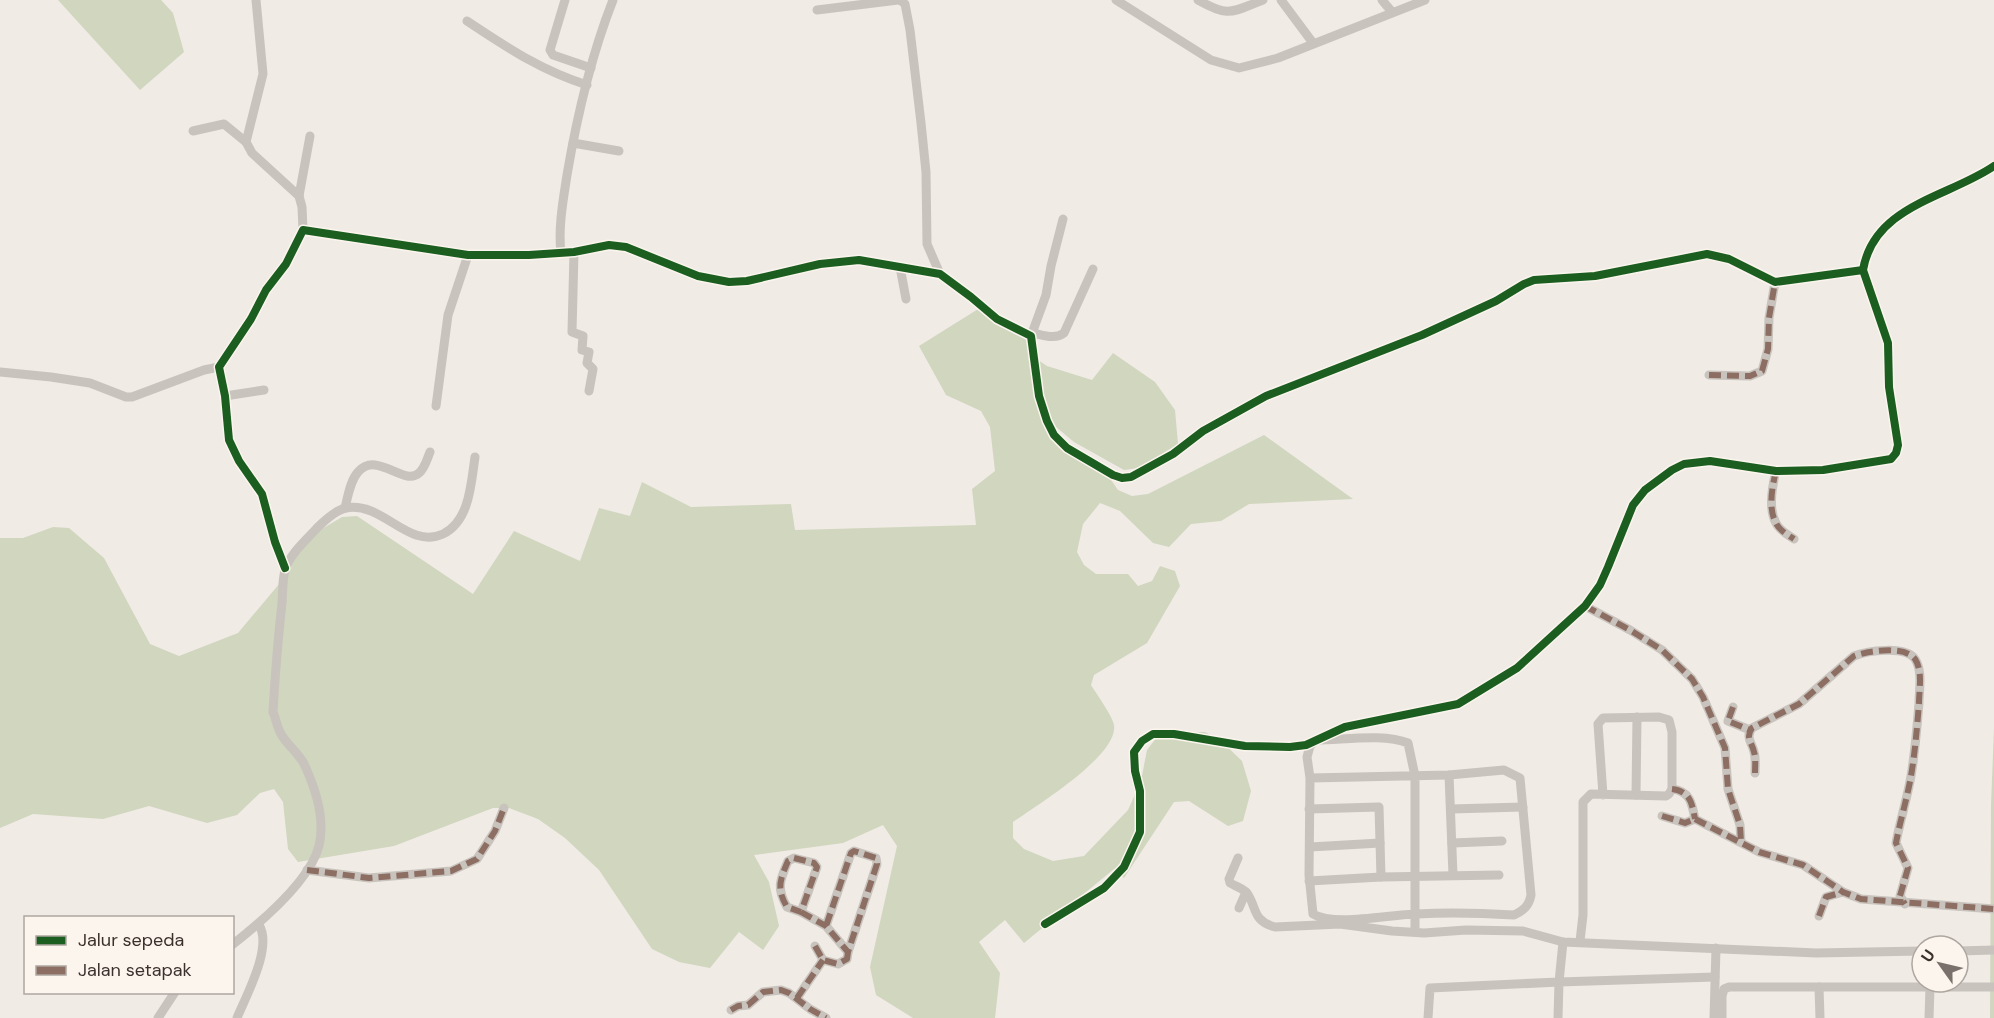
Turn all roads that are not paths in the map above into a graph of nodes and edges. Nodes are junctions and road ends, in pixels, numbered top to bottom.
1 (256, 0) edge
2 (565, 0) edge
3 (613, 0) edge
4 (899, 0) edge
5 (1116, 0) edge
6 (1198, 0) edge
7 (1263, 0) edge
8 (1282, 0) edge
9 (1382, 0) edge
10 (1425, 0) edge
11 (817, 10) dead end
12 (1392, 12) junction
13 (467, 21) dead end
14 (1314, 43) junction
15 (554, 54) junction
16 (591, 68) junction
17 (545, 69) junction
18 (587, 85) junction
19 (193, 131) dead end
20 (310, 136) dead end
21 (246, 142) junction
22 (573, 143) junction
23 (619, 151) dead end
24 (1994, 166) edge
25 (300, 196) junction
26 (1063, 219) dead end
27 (303, 230) junction
28 (574, 252) junction
29 (561, 253) junction
30 (468, 255) junction
31 (900, 267) junction
32 (1093, 269) dead end
33 (1863, 270) junction
34 (940, 274) junction
35 (1775, 282) junction
36 (906, 298) dead end
37 (1032, 334) junction
38 (219, 367) junction
39 (0, 372) edge
40 (1709, 375) dead end
41 (264, 390) dead end
42 (590, 391) dead end
43 (225, 396) junction
44 (436, 406) dead end
45 (430, 452) dead end
46 (475, 458) dead end
47 (1776, 471) junction
48 (345, 508) junction
49 (1794, 539) dead end
50 (285, 568) junction
51 (1585, 606) junction
52 (1732, 707) dead end
53 (1637, 717) junction
54 (1750, 730) junction
55 (1316, 740) junction
56 (1755, 773) dead end
57 (1449, 775) junction
58 (1415, 776) junction
59 (1310, 778) junction
60 (1672, 789) junction
61 (1603, 795) junction
62 (1636, 795) junction
63 (1523, 807) junction
64 (504, 808) dead end
65 (1309, 809) junction
66 (1451, 809) junction
67 (1662, 816) dead end
68 (1695, 819) junction
69 (1502, 841) dead end
70 (1741, 842) junction
71 (1380, 843) junction
72 (1452, 843) junction
73 (1310, 847) junction
74 (1238, 858) dead end
75 (307, 870) junction
76 (1499, 874) dead end
77 (1454, 875) junction
78 (1416, 876) junction
79 (1381, 877) junction
80 (1309, 881) junction
81 (1246, 892) junction
82 (1843, 892) junction
83 (1905, 904) junction
84 (1239, 908) dead end
85 (1994, 909) edge
86 (801, 912) junction
87 (1416, 914) junction
88 (1819, 916) dead end
89 (1045, 924) dead end
90 (259, 925) junction
91 (826, 926) junction
92 (1415, 932) junction
93 (1580, 941) junction
94 (1563, 942) junction
95 (234, 944) edge
96 (815, 946) dead end
97 (1716, 948) junction
98 (1994, 950) edge
99 (1910, 951) edge
100 (1970, 951) edge
101 (848, 952) junction
102 (823, 960) junction
103 (1715, 977) junction
104 (1559, 982) junction
105 (1819, 987) junction
106 (1910, 987) edge
107 (1970, 987) edge
108 (1994, 987) edge
109 (174, 994) edge
110 (1930, 994) edge
111 (797, 998) junction
112 (731, 1010) dead end
113 (158, 1018) edge
114 (237, 1018) edge
115 (826, 1018) edge
116 (1428, 1018) edge
117 (1558, 1018) edge
118 (1714, 1018) edge
119 (1722, 1018) edge
120 (1820, 1018) edge
121 (1929, 1018) edge

1 - 21 street
2 - 15 street
3 - 16 street
4 - 11 street
4 - 34 street
5 - 14 street
6 - 7 street
8 - 14 street
9 - 12 street
10 - 12 street
12 - 14 street
13 - 17 street
15 - 16 street
15 - 17 street
16 - 18 street
17 - 18 street
18 - 22 street
19 - 21 street
20 - 25 street
21 - 25 street
22 - 23 street
22 - 29 street
24 - 33 street
25 - 27 street
26 - 37 street
27 - 30 street
27 - 38 street
28 - 29 street
28 - 31 street
28 - 42 street
29 - 30 street
30 - 44 street
31 - 34 street
31 - 36 street
32 - 37 street
33 - 35 street
33 - 47 street
34 - 37 street
35 - 37 street
35 - 40 street
38 - 39 street
38 - 43 street
41 - 43 street
43 - 50 street
45 - 48 street
46 - 48 street
47 - 49 street
47 - 51 street
48 - 50 street
50 - 75 street
51 - 55 street
51 - 70 street
52 - 54 street
53 - 60 street
53 - 61 street
53 - 62 street
54 - 56 street
54 - 83 street
55 - 58 street
55 - 59 street
55 - 89 street
57 - 58 street
57 - 63 street
57 - 66 street
58 - 59 street
58 - 78 street
59 - 65 street
60 - 62 street
60 - 68 street
61 - 62 street
61 - 93 street
63 - 66 street
63 - 87 street
64 - 75 street
65 - 71 street
65 - 73 street
66 - 72 street
67 - 68 street
68 - 70 street
69 - 72 street
70 - 82 street
71 - 73 street
71 - 79 street
72 - 77 street
73 - 80 street
74 - 81 street
75 - 90 street
76 - 77 street
77 - 78 street
78 - 79 street
78 - 87 street
79 - 80 street
80 - 87 street
81 - 84 street
81 - 92 street
82 - 83 street
82 - 88 street
83 - 85 street
86 - 86 street
86 - 91 street
87 - 92 street
90 - 95 street
90 - 114 street
91 - 101 street
91 - 101 street
92 - 94 street
93 - 94 street
93 - 97 street
94 - 104 street
96 - 102 street
97 - 99 street
97 - 103 street
98 - 100 street
101 - 102 street
102 - 111 street
103 - 104 street
103 - 118 street
104 - 116 street
104 - 117 street
105 - 106 street
105 - 119 street
105 - 120 street
107 - 108 street
109 - 113 street
110 - 121 street
111 - 112 street
111 - 115 street

